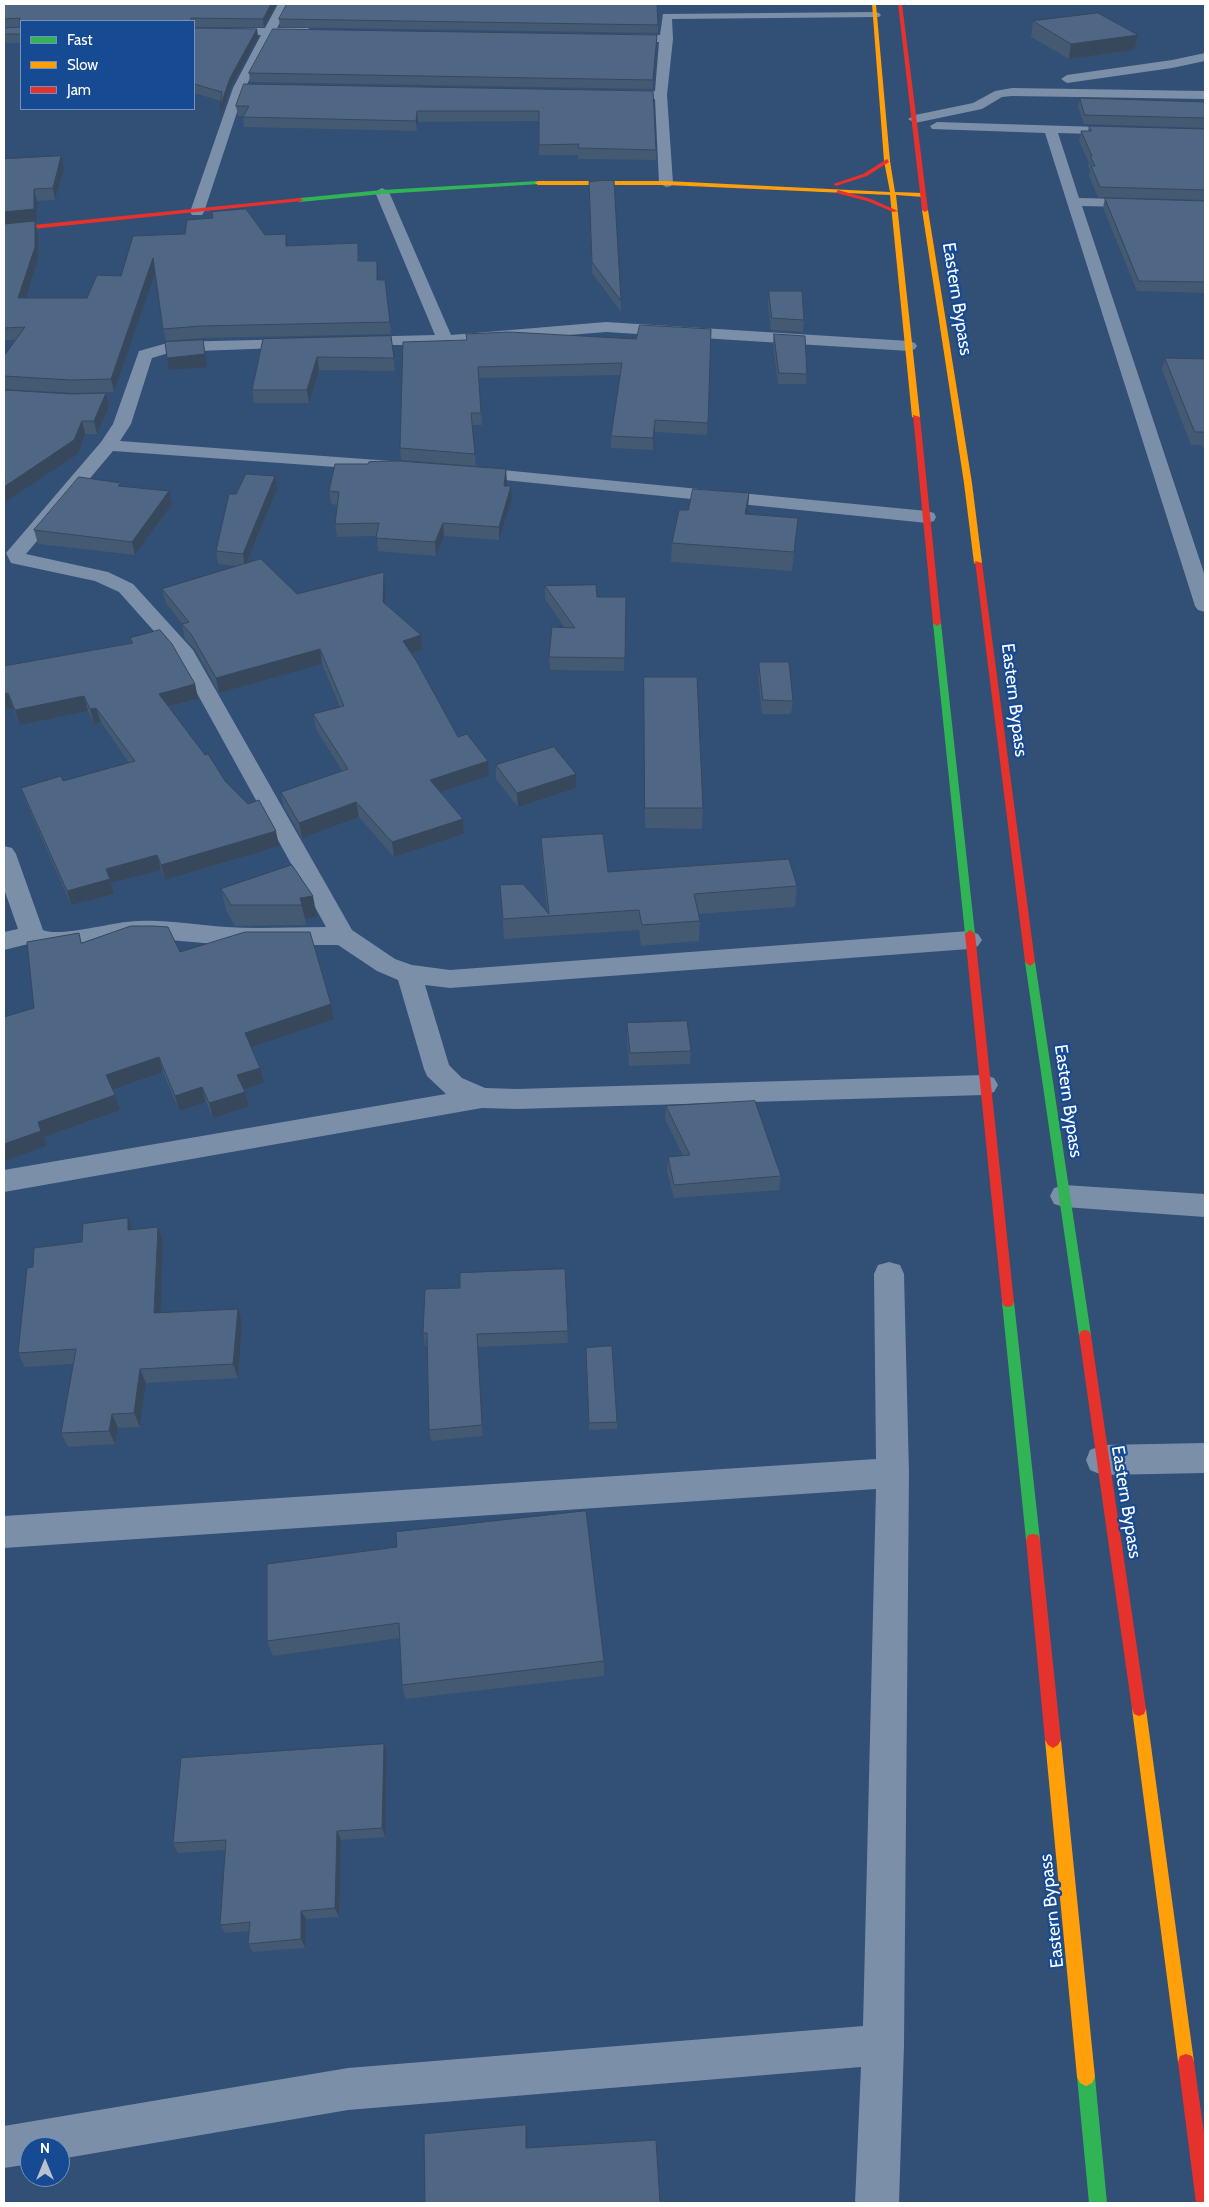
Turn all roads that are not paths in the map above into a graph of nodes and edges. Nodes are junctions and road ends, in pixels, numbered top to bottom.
1 (284, 4) edge
2 (900, 4) edge
3 (667, 10) edge
4 (874, 10) edge
5 (195, 30) edge
6 (269, 31) junction
7 (319, 32) edge
8 (607, 38) edge
9 (667, 39) junction
10 (1205, 56) edge
11 (1012, 92) junction
12 (602, 94) edge
13 (661, 95) junction
14 (1205, 95) edge
15 (915, 122) junction
16 (1050, 129) junction
17 (1137, 132) edge
18 (886, 161) junction
19 (666, 183) junction
20 (837, 188) junction
21 (893, 190) junction
22 (922, 191) junction
23 (382, 192) junction
24 (1074, 202) junction
25 (1205, 206) edge
26 (895, 211) junction
27 (197, 212) junction
28 (4, 230) edge
29 (445, 340) junction
30 (318, 343) edge
31 (337, 343) edge
32 (909, 346) junction
33 (108, 445) junction
34 (422, 468) edge
35 (451, 470) edge
36 (927, 517) junction
37 (11, 564) edge
38 (1200, 573) edge
39 (1205, 606) edge
40 (4, 854) edge
41 (32, 935) junction
42 (343, 936) junction
43 (969, 940) junction
44 (4, 941) edge
45 (409, 974) junction
46 (984, 1085) junction
47 (482, 1098) junction
48 (4, 1182) edge
49 (1064, 1196) junction
50 (1205, 1206) edge
51 (889, 1274) dead end
52 (1205, 1458) edge
53 (1102, 1460) junction
54 (893, 1474) junction
55 (4, 1532) edge
56 (883, 2045) junction
57 (4, 2147) edge
58 (877, 2203) edge
59 (1098, 2203) edge
60 (1205, 2203) edge

1 - 6 street
2 - 15 main road, Eastern Bypass
3 - 4 street
3 - 9 street
4 - 18 main road, Eastern Bypass
5 - 6 street
6 - 7 street
6 - 27 street
8 - 9 street
9 - 13 street
10 - 11 street
11 - 14 street
11 - 15 street
12 - 13 street
13 - 19 street
15 - 16 street
15 - 22 main road, Eastern Bypass
16 - 17 street
16 - 24 street
18 - 20 main road
18 - 21 main road, Eastern Bypass
19 - 20 main road
19 - 23 main road
20 - 21 main road
20 - 26 main road
21 - 22 main road
21 - 26 main road, Eastern Bypass
22 - 49 main road, Eastern Bypass
23 - 27 main road
23 - 29 street
24 - 25 street
24 - 38 street
26 - 32 main road, Eastern Bypass
27 - 28 main road
29 - 31 street
29 - 32 street
30 - 33 street
32 - 36 main road, Eastern Bypass
33 - 34 street
33 - 37 street
35 - 36 street
36 - 43 main road, Eastern Bypass
37 - 42 street
38 - 39 street
40 - 41 street
41 - 42 street
41 - 44 street
42 - 45 street
43 - 45 street
43 - 46 main road, Eastern Bypass
45 - 47 street
46 - 47 street
46 - 59 main road, Eastern Bypass
47 - 48 street
49 - 50 street
49 - 53 main road, Eastern Bypass
51 - 54 street
52 - 53 street
53 - 60 main road, Eastern Bypass
54 - 55 street
54 - 56 street
56 - 57 street
56 - 58 street

